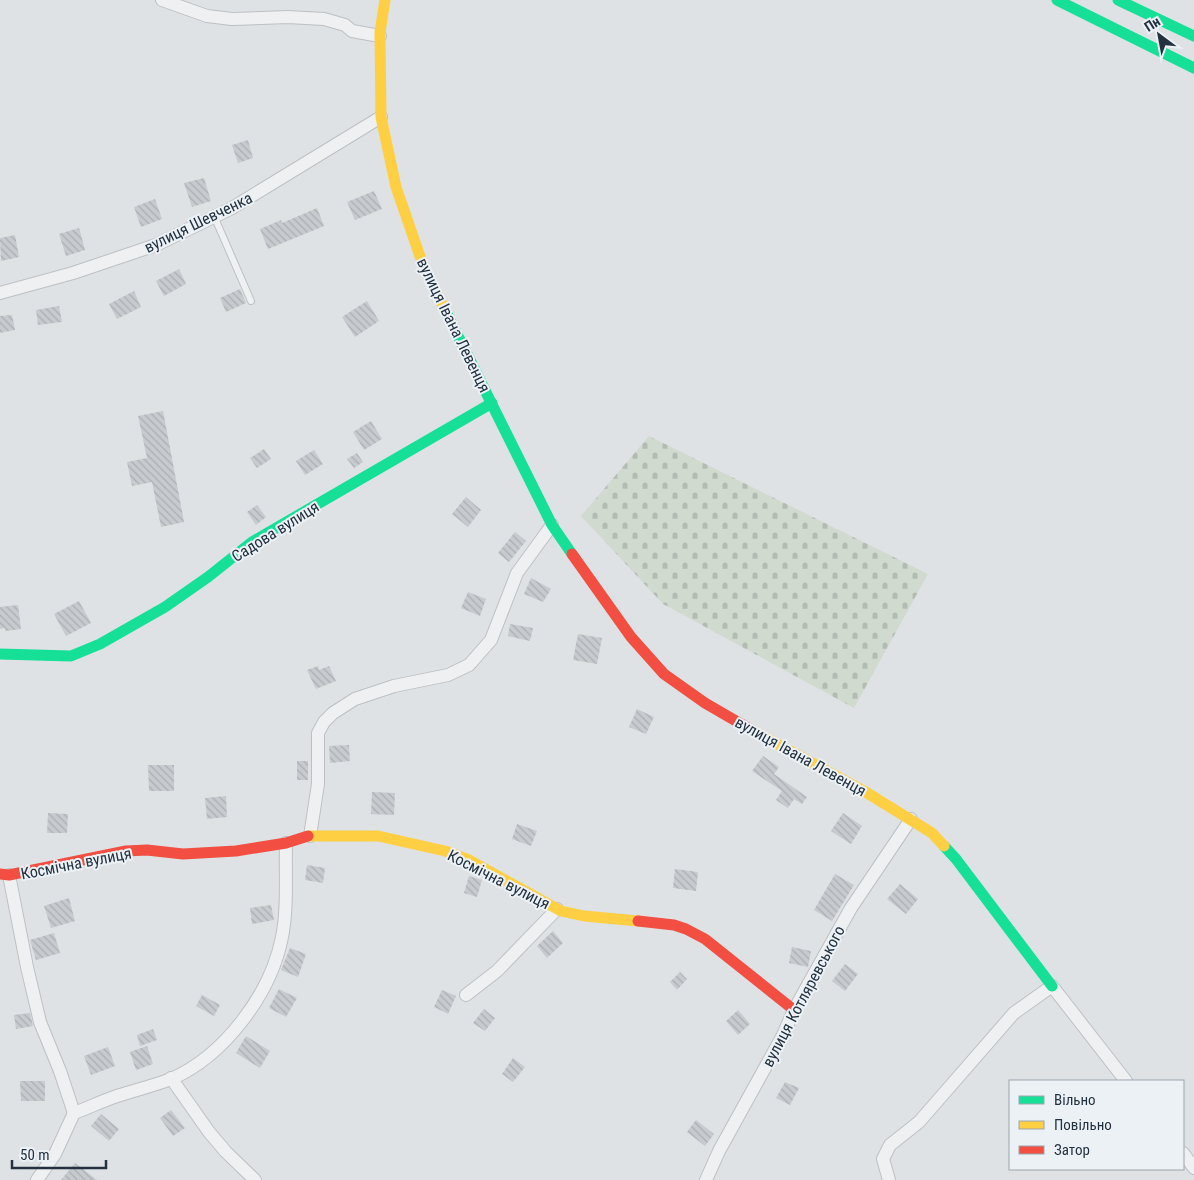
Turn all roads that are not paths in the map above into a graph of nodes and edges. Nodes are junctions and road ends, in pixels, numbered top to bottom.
1 (162, 0) edge
2 (385, 0) edge
3 (1057, 0) edge
4 (1118, 0) edge
5 (380, 36) junction
6 (1194, 36) edge
7 (1194, 68) edge
8 (381, 117) junction
9 (214, 216) junction
10 (0, 293) edge
11 (251, 301) dead end
12 (492, 403) junction
13 (552, 525) junction
14 (0, 654) edge
15 (911, 819) junction
16 (310, 836) junction
17 (286, 843) junction
18 (4, 875) edge
19 (557, 908) junction
20 (1052, 986) junction
21 (466, 995) dead end
22 (794, 1010) junction
23 (171, 1078) junction
24 (1125, 1080) edge
25 (74, 1113) junction
26 (1184, 1154) edge
27 (1194, 1168) edge
28 (37, 1180) edge
29 (255, 1180) edge
30 (706, 1180) edge
31 (889, 1180) edge

1 - 5 street
2 - 5 main road, вулиця Івана Левенця
3 - 7 main road
4 - 6 main road
5 - 8 main road, вулиця Івана Левенця
8 - 9 street, вулиця Шевченка
8 - 12 main road, вулиця Івана Левенця
9 - 10 street, вулиця Шевченка
9 - 11 lane
12 - 13 main road, вулиця Івана Левенця
12 - 14 main road, Садова вулиця
13 - 15 main road, вулиця Івана Левенця
13 - 16 street
15 - 20 main road, вулиця Івана Левенця
15 - 22 street, вулиця Котляревського
16 - 17 main road, Космічна вулиця
16 - 19 main road, Космічна вулиця
17 - 18 main road, Космічна вулиця
17 - 23 street
18 - 25 street
19 - 21 street
19 - 22 main road, Космічна вулиця
20 - 24 street
20 - 31 street
22 - 30 street, вулиця Котляревського
23 - 25 street
23 - 29 street
25 - 28 street
26 - 27 street

